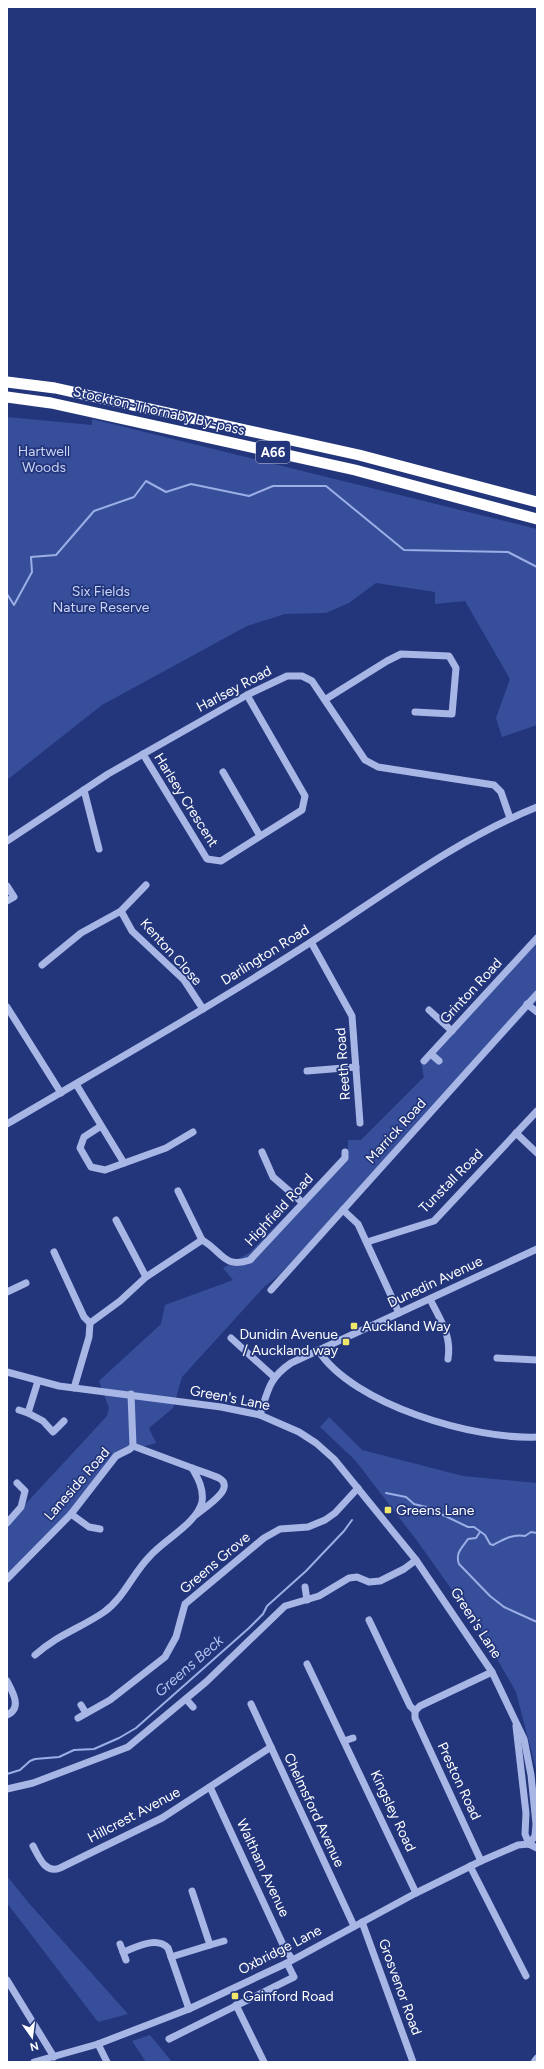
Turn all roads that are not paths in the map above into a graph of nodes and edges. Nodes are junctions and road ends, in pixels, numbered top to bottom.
1 (7, 382) edge
2 (7, 397) edge
3 (537, 502) edge
4 (537, 519) edge
5 (247, 695) junction
6 (326, 699) junction
7 (415, 712) dead end
8 (143, 754) junction
9 (223, 772) dead end
10 (84, 790) junction
11 (537, 807) edge
12 (510, 818) junction
13 (260, 836) junction
14 (7, 841) edge
15 (99, 849) dead end
16 (146, 885) dead end
17 (7, 886) edge
18 (7, 902) edge
19 (121, 911) junction
20 (537, 938) edge
21 (311, 942) junction
22 (42, 965) dead end
23 (537, 994) edge
24 (527, 1004) junction
25 (7, 1007) edge
26 (203, 1010) junction
27 (429, 1010) dead end
28 (537, 1012) edge
29 (452, 1031) junction
30 (431, 1054) junction
31 (424, 1061) dead end
32 (439, 1061) dead end
33 (356, 1068) junction
34 (306, 1071) dead end
35 (76, 1084) junction
36 (61, 1093) junction
37 (537, 1111) edge
38 (360, 1123) dead end
39 (7, 1124) edge
40 (100, 1126) junction
41 (193, 1132) dead end
42 (516, 1133) junction
43 (262, 1152) dead end
44 (346, 1152) dead end
45 (537, 1153) edge
46 (124, 1163) junction
47 (178, 1191) dead end
48 (303, 1203) junction
49 (343, 1210) junction
50 (116, 1220) dead end
51 (202, 1240) junction
52 (367, 1242) junction
53 (537, 1249) edge
54 (54, 1252) dead end
55 (146, 1277) junction
56 (26, 1283) dead end
57 (272, 1286) dead end
58 (7, 1292) edge
59 (430, 1299) junction
60 (400, 1313) junction
61 (90, 1322) junction
62 (231, 1338) dead end
63 (318, 1350) junction
64 (497, 1358) dead end
65 (448, 1359) dead end
66 (537, 1360) edge
67 (7, 1372) edge
68 (274, 1377) junction
69 (38, 1382) junction
70 (74, 1388) junction
71 (130, 1394) junction
72 (18, 1410) dead end
73 (28, 1413) junction
74 (260, 1415) junction
75 (64, 1421) dead end
76 (537, 1437) edge
77 (133, 1446) junction
78 (192, 1468) junction
79 (17, 1483) dead end
80 (358, 1488) junction
81 (25, 1491) junction
82 (33, 1491) dead end
83 (71, 1514) junction
84 (196, 1515) junction
85 (7, 1523) edge
86 (100, 1529) dead end
87 (416, 1560) junction
88 (7, 1579) edge
89 (305, 1587) dead end
90 (307, 1600) junction
91 (369, 1620) dead end
92 (35, 1655) dead end
93 (308, 1664) dead end
94 (492, 1672) junction
95 (7, 1681) edge
96 (186, 1699) junction
97 (251, 1704) dead end
98 (81, 1705) dead end
99 (193, 1707) dead end
100 (415, 1711) junction
101 (86, 1713) junction
102 (7, 1715) edge
103 (78, 1718) dead end
104 (515, 1722) junction
105 (353, 1738) dead end
106 (344, 1741) junction
107 (271, 1747) junction
108 (210, 1786) junction
109 (7, 1789) edge
110 (529, 1844) junction
111 (32, 1846) dead end
112 (537, 1848) edge
113 (482, 1861) junction
114 (470, 1866) junction
115 (192, 1891) dead end
116 (416, 1893) junction
117 (362, 1922) junction
118 (354, 1926) junction
119 (224, 1941) dead end
120 (120, 1944) dead end
121 (210, 1945) junction
122 (285, 1949) junction
123 (123, 1952) junction
124 (171, 1957) junction
125 (126, 1960) dead end
126 (289, 1961) junction
127 (249, 1966) dead end
128 (526, 1976) dead end
129 (7, 1980) edge
130 (236, 2005) junction
131 (189, 2009) junction
132 (169, 2039) dead end
133 (98, 2044) junction
134 (54, 2057) junction
135 (537, 2058) edge
136 (34, 2062) edge
137 (107, 2062) edge
138 (264, 2062) edge
139 (414, 2062) edge
140 (534, 2062) edge

1 - 3 highway, Stockton-Thornaby By-pass / A66
2 - 4 highway, Stockton-Thornaby By-pass / A66
5 - 6 street, Harlsey Road
5 - 8 street, Harlsey Road
5 - 13 street, Harlsey Crescent
6 - 7 street
6 - 12 street, Harlsey Road
8 - 10 street, Harlsey Road
8 - 13 street, Harlsey Crescent
9 - 13 street
10 - 14 street, Harlsey Road
10 - 15 street
11 - 12 street, Darlington Road
12 - 21 street, Darlington Road
16 - 19 street
17 - 18 street
19 - 22 street
19 - 26 street, Kenton Close
20 - 29 street, Grinton Road
21 - 26 street, Darlington Road
21 - 33 street, Reeth Road
23 - 24 street, Marrick Road
24 - 28 street
24 - 49 street, Marrick Road
25 - 36 street
26 - 35 street, Darlington Road
27 - 29 street
29 - 30 street, Grinton Road
30 - 31 street, Grinton Road
30 - 32 street
33 - 34 street
33 - 38 street, Reeth Road
35 - 36 street, Darlington Road
35 - 40 street
36 - 39 street, Darlington Road
37 - 42 street, Tunstall Road
40 - 46 street
40 - 46 street
41 - 46 street
42 - 45 street
42 - 52 street, Tunstall Road
43 - 48 street
44 - 48 street, Highfield Road
47 - 51 street
48 - 51 street, Highfield Road
49 - 52 street
49 - 57 street, Marrick Road
50 - 55 street
51 - 55 street
52 - 60 street
53 - 59 street, Dunedin Avenue
54 - 61 street
55 - 61 street
56 - 58 street
59 - 60 street, Dunedin Avenue
59 - 65 street
60 - 63 street, Dunedin Avenue
61 - 70 street
62 - 68 street
63 - 68 street, Dunedin Avenue
63 - 76 street
64 - 66 street
67 - 69 street, Green's Lane
68 - 74 street, Dunedin Avenue
69 - 70 street, Green's Lane
69 - 73 street
70 - 71 street, Green's Lane
71 - 74 street, Green's Lane
71 - 77 street
72 - 73 street
73 - 75 street
74 - 80 street, Green's Lane
77 - 78 street
77 - 83 street, Laneside Road
78 - 84 street
78 - 84 street
79 - 81 street
80 - 87 street, Green's Lane
80 - 101 street, Greens Grove
81 - 82 street
81 - 85 street
83 - 86 street
83 - 88 street, Laneside Road
84 - 92 street
87 - 90 street
87 - 94 street, Green's Lane
89 - 90 street
90 - 96 street
91 - 100 street, Preston Road
93 - 106 street, Kingsley Road
94 - 100 street
94 - 104 street, Green's Lane
95 - 102 street
96 - 99 street
96 - 109 street
97 - 107 street, Chelmsford Avenue
98 - 101 street
100 - 113 street, Preston Road
101 - 103 street, Greens Grove
104 - 110 street, Green's Lane
104 - 110 street, Green's Lane
105 - 106 street
106 - 116 street, Kingsley Road
107 - 108 street, Hillcrest Avenue
107 - 118 street, Chelmsford Avenue
108 - 111 street, Hillcrest Avenue
108 - 122 street, Waltham Avenue
110 - 112 street
110 - 113 street, Oxbridge Lane
113 - 114 street, Oxbridge Lane
114 - 116 street, Oxbridge Lane
114 - 128 street
115 - 121 street
116 - 117 street, Oxbridge Lane
117 - 118 street, Oxbridge Lane
117 - 139 street, Grosvenor Road
118 - 126 street, Oxbridge Lane
119 - 121 street
120 - 123 street
121 - 124 street
122 - 126 street, Waltham Avenue
122 - 127 street
123 - 124 street
123 - 125 street
124 - 131 street
126 - 130 street
126 - 131 street, Oxbridge Lane
129 - 134 street
130 - 132 street
130 - 138 street
131 - 133 street, Oxbridge Lane
133 - 134 street, Oxbridge Lane
133 - 137 street
134 - 136 street, Oxbridge Lane
135 - 140 street

